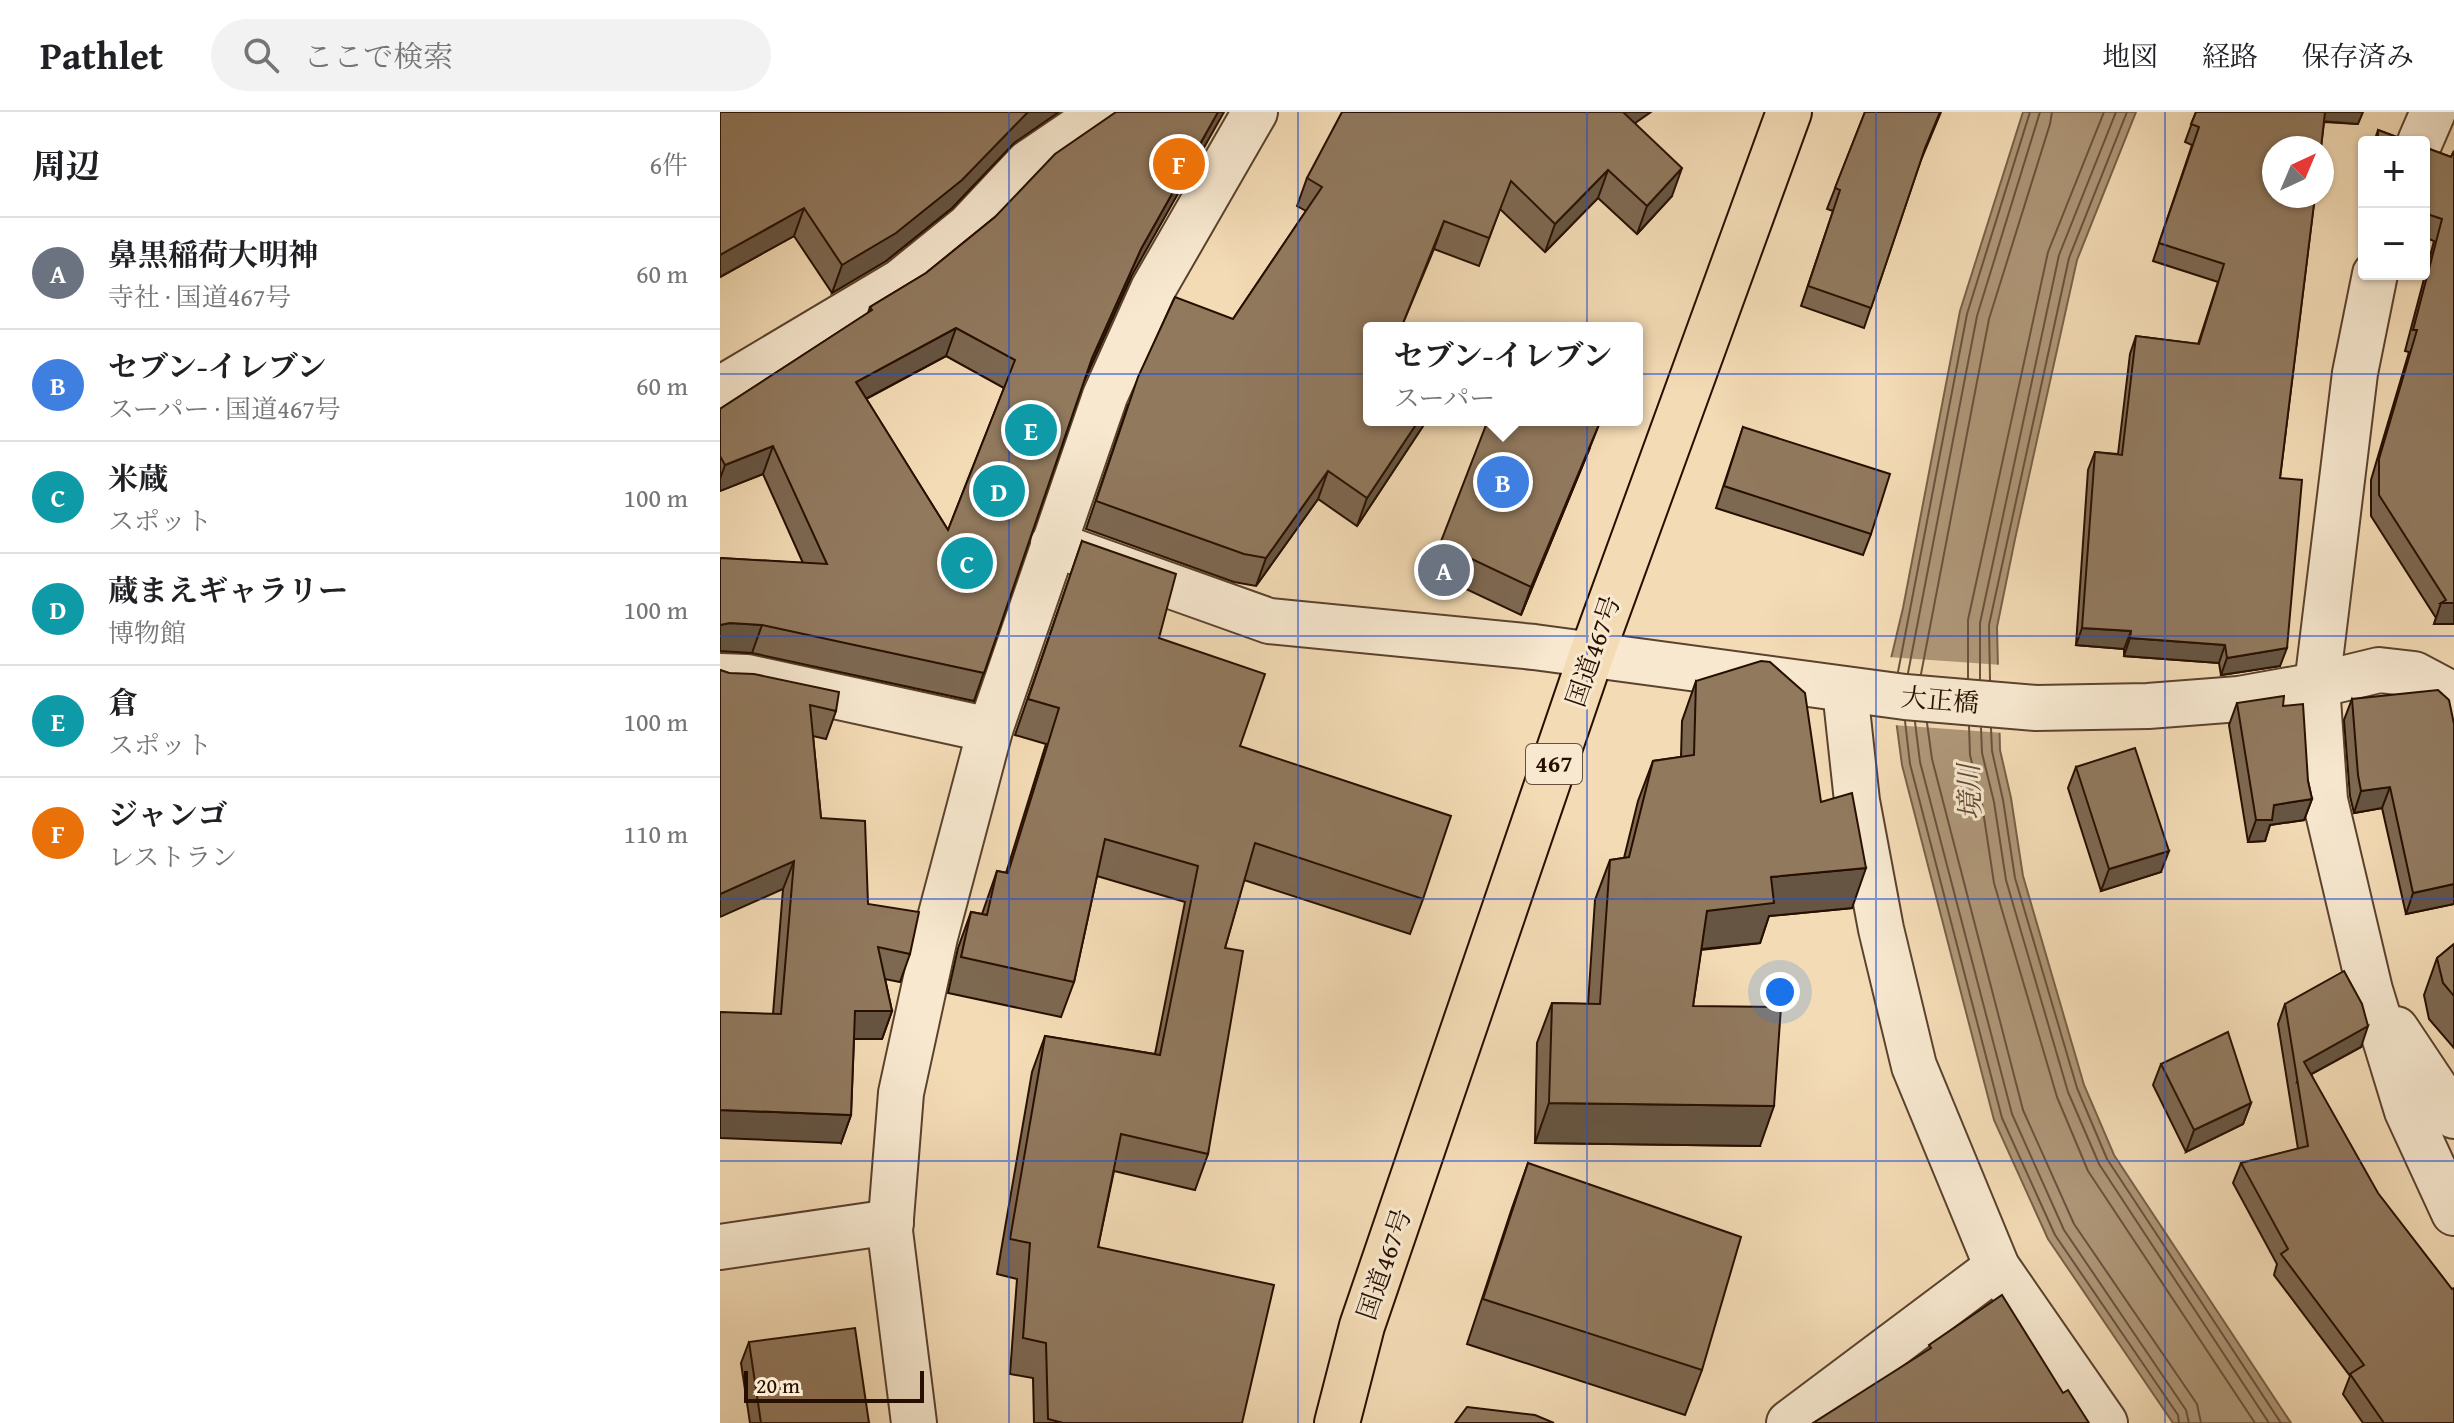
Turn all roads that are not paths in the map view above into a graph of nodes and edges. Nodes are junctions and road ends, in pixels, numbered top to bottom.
1 (1103, 112) edge
2 (1255, 112) edge
3 (1789, 112) edge
4 (2433, 112) edge
5 (2423, 136) edge
6 (2374, 280) edge
7 (720, 389) edge
8 (1053, 544) junction
9 (1591, 656) junction
10 (720, 676) edge
11 (2317, 685) junction
12 (1845, 690) junction
13 (2454, 701) edge
14 (990, 730) junction
15 (2370, 990) junction
16 (2454, 1116) edge
17 (2454, 1213) edge
18 (891, 1222) junction
19 (720, 1247) edge
20 (1997, 1267) junction
21 (914, 1423) edge
22 (1337, 1423) edge
23 (1789, 1423) edge
24 (2105, 1423) edge

1 - 7 street
2 - 8 street
3 - 9 highway, 国道467号 / 467
4 - 5 street
6 - 11 street
8 - 9 street, 大正橋
8 - 14 street
9 - 12 street, 大正橋
9 - 22 highway, 国道467号 / 467
10 - 14 street
11 - 12 street, 大正橋
11 - 13 street, 大正橋
11 - 15 street
12 - 20 street
14 - 18 street
15 - 16 street
15 - 17 street
18 - 19 street
18 - 21 street
20 - 23 street
20 - 24 street

